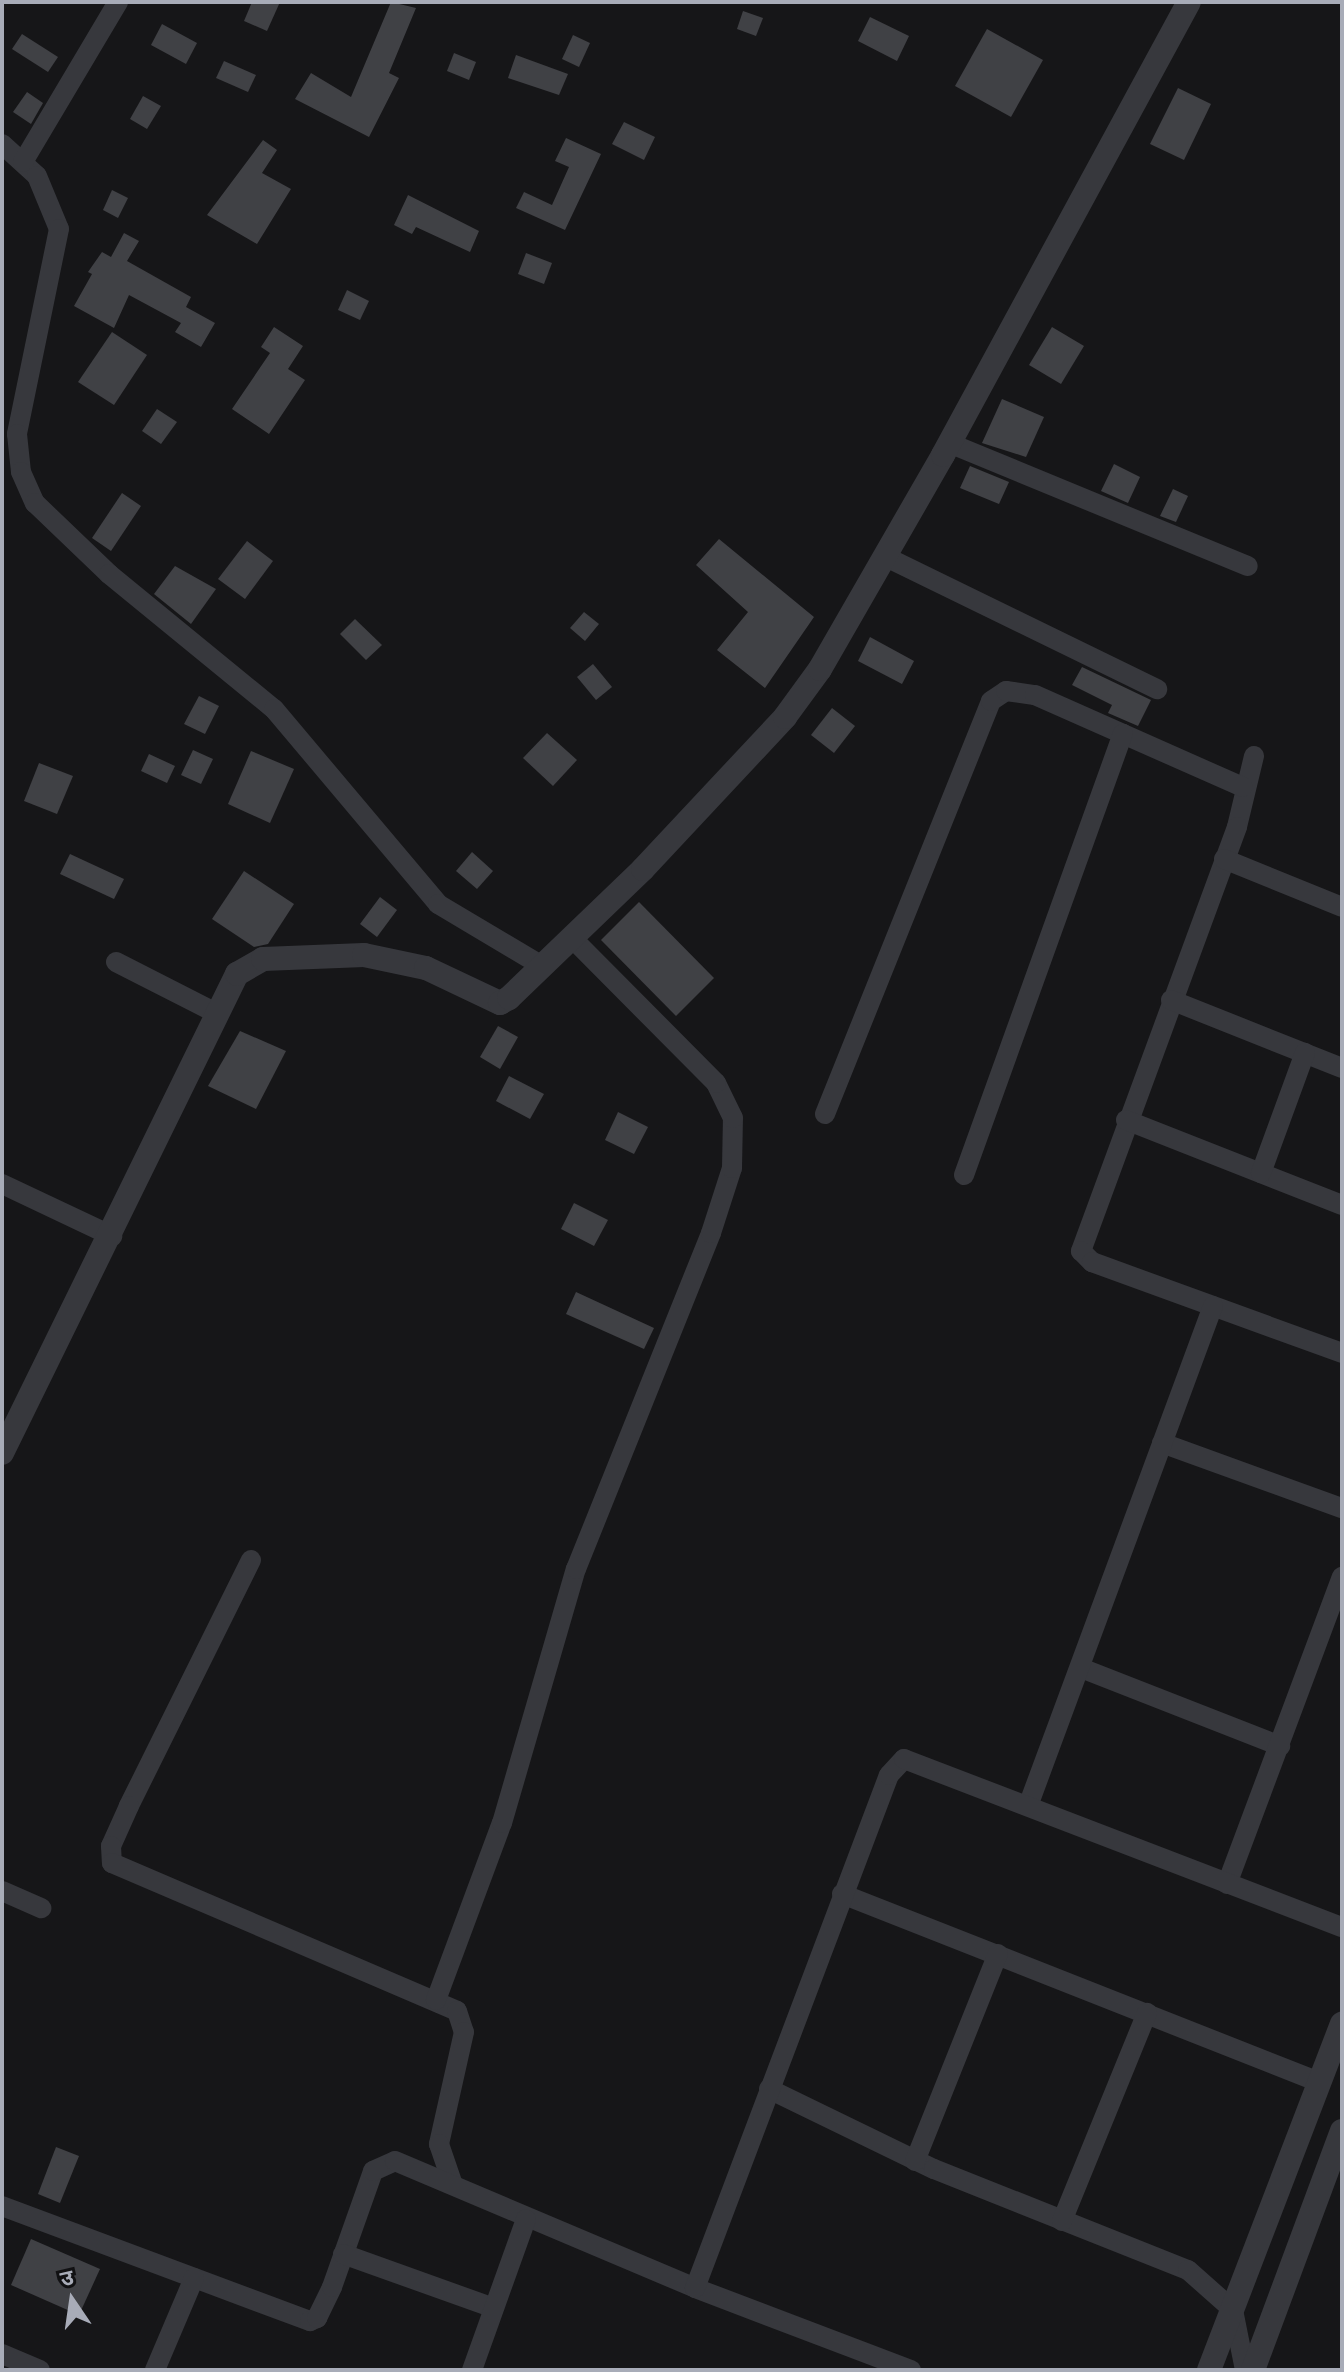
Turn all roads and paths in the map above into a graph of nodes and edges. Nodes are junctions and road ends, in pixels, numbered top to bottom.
1 (118, 2) edge
2 (1189, 2) edge
3 (2, 144) edge
4 (23, 162) junction
5 (949, 443) junction
6 (884, 556) junction
7 (1248, 566) dead end
8 (1157, 689) dead end
9 (1123, 734) junction
10 (1254, 756) dead end
11 (1243, 787) junction
12 (1224, 859) junction
13 (1342, 907) edge
14 (572, 938) junction
15 (116, 962) dead end
16 (542, 966) junction
17 (1171, 1000) junction
18 (214, 1012) junction
19 (1305, 1053) junction
20 (1342, 1068) edge
21 (825, 1114) dead end
22 (1126, 1120) junction
23 (1261, 1173) junction
24 (964, 1175) dead end
25 (2, 1184) edge
26 (1342, 1205) edge
27 (112, 1236) junction
28 (1213, 1306) junction
29 (1342, 1353) edge
30 (1162, 1443) junction
31 (2, 1453) edge
32 (1342, 1508) edge
33 (251, 1560) dead end
34 (1342, 1577) edge
35 (1081, 1668) junction
36 (1280, 1746) junction
37 (1028, 1806) junction
38 (1227, 1884) junction
39 (2, 1891) edge
40 (842, 1894) junction
41 (41, 1908) dead end
42 (1342, 1927) edge
43 (998, 1954) junction
44 (436, 2000) junction
45 (1147, 2013) junction
46 (1342, 2024) edge
47 (1319, 2082) junction
48 (769, 2089) junction
49 (1342, 2131) edge
50 (915, 2161) junction
51 (453, 2185) junction
52 (2, 2206) edge
53 (526, 2219) junction
54 (1062, 2221) junction
55 (343, 2254) junction
56 (194, 2278) junction
57 (695, 2288) junction
58 (494, 2308) junction
59 (1233, 2310) junction
60 (5, 2360) edge
61 (40, 2370) edge
62 (155, 2370) edge
63 (472, 2370) edge
64 (911, 2370) edge
65 (1209, 2370) edge
66 (1245, 2370) edge
67 (1253, 2370) edge

1 - 4 street
2 - 5 street
3 - 4 street
4 - 16 street
5 - 6 street
5 - 7 street
6 - 8 street
6 - 14 street
9 - 11 street
9 - 21 street
9 - 24 street
10 - 11 street
11 - 12 street
12 - 13 street
12 - 17 street
14 - 16 street
14 - 44 street
15 - 18 street
16 - 18 street
17 - 19 street
17 - 22 street
18 - 27 street
19 - 20 street
19 - 23 street
22 - 23 street
22 - 28 street
23 - 26 street
25 - 27 street
27 - 31 street
28 - 29 street
28 - 30 street
30 - 32 street
30 - 35 street
33 - 44 street
34 - 36 street
35 - 36 street
35 - 37 street
36 - 38 street
37 - 38 street
37 - 40 street
38 - 42 street
39 - 41 street
40 - 43 street
40 - 48 street
43 - 45 street
43 - 50 street
44 - 51 street
45 - 47 street
45 - 54 street
46 - 47 street
47 - 59 street
48 - 50 street
48 - 57 street
49 - 67 street
50 - 54 street
51 - 53 street
51 - 55 street
52 - 56 street
53 - 57 street
53 - 58 street
54 - 59 street
55 - 56 street
55 - 58 street
56 - 62 street
57 - 64 street
58 - 63 street
59 - 65 street
59 - 66 street
60 - 61 street

